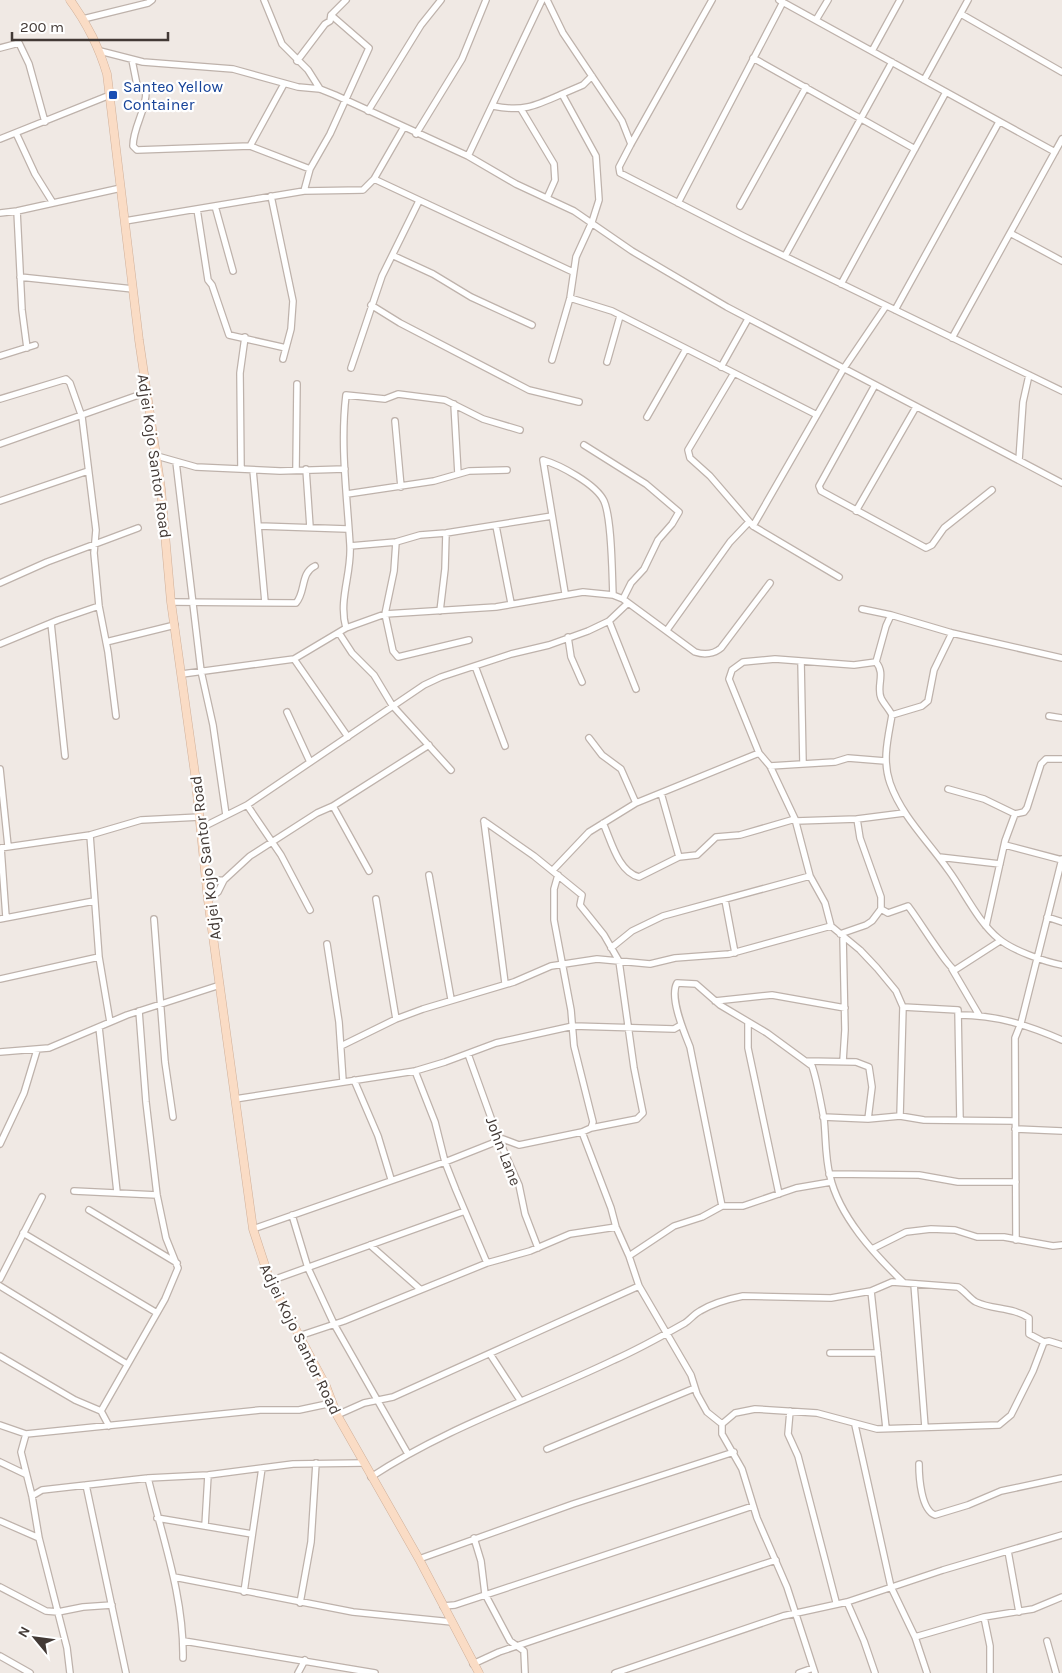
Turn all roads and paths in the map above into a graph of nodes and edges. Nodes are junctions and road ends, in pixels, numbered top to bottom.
1 (70, 0) edge
2 (152, 0) edge
3 (264, 0) edge
4 (346, 0) edge
5 (441, 0) edge
6 (486, 0) edge
7 (542, 0) edge
8 (547, 0) edge
9 (712, 0) edge
10 (828, 0) edge
11 (900, 0) edge
12 (968, 0) edge
13 (781, 1) edge
14 (961, 14) junction
15 (331, 16) junction
16 (83, 18) junction
17 (816, 20) junction
18 (0, 48) edge
19 (100, 51) junction
20 (872, 51) junction
21 (753, 58) junction
22 (132, 60) junction
23 (298, 61) junction
24 (892, 62) junction
25 (1062, 72) edge
26 (592, 76) junction
27 (924, 80) junction
28 (284, 84) junction
29 (806, 87) junction
30 (320, 89) junction
31 (946, 92) junction
32 (562, 94) junction
33 (110, 95) junction
34 (344, 100) junction
35 (493, 106) junction
36 (521, 109) junction
37 (368, 111) junction
38 (862, 119) junction
39 (45, 122) junction
40 (999, 122) junction
41 (404, 127) junction
42 (16, 133) junction
43 (416, 134) junction
44 (0, 139) edge
45 (1062, 139) edge
46 (631, 144) junction
47 (250, 146) junction
48 (915, 149) junction
49 (1055, 152) junction
50 (468, 156) junction
51 (310, 169) junction
52 (374, 179) junction
53 (121, 188) junction
54 (304, 190) junction
55 (271, 196) junction
56 (547, 198) junction
57 (419, 202) junction
58 (53, 203) junction
59 (678, 203) junction
60 (215, 206) junction
61 (740, 206) dead end
62 (197, 209) junction
63 (17, 211) junction
64 (0, 213) edge
65 (125, 221) junction
66 (592, 222) junction
67 (1010, 233) junction
68 (394, 256) junction
69 (785, 256) junction
70 (1062, 261) edge
71 (233, 271) dead end
72 (572, 272) junction
73 (20, 277) junction
74 (841, 284) junction
75 (133, 289) junction
76 (570, 298) junction
77 (371, 305) junction
78 (886, 306) junction
79 (895, 310) junction
80 (620, 316) junction
81 (748, 319) junction
82 (532, 325) dead end
83 (245, 337) junction
84 (952, 338) junction
85 (35, 345) dead end
86 (27, 348) junction
87 (286, 348) junction
88 (686, 349) junction
89 (0, 356) edge
90 (283, 359) dead end
91 (552, 360) dead end
92 (607, 362) dead end
93 (721, 367) junction
94 (351, 368) dead end
95 (844, 368) junction
96 (734, 374) junction
97 (1029, 376) junction
98 (297, 384) dead end
99 (875, 385) junction
100 (147, 392) junction
101 (1062, 392) edge
102 (0, 399) edge
103 (579, 402) dead end
104 (454, 404) junction
105 (916, 407) junction
106 (818, 415) junction
107 (82, 417) junction
108 (646, 417) dead end
109 (395, 421) dead end
110 (520, 430) dead end
111 (0, 444) edge
112 (584, 445) dead end
113 (157, 456) junction
114 (1019, 460) junction
115 (176, 462) junction
116 (241, 469) junction
117 (306, 469) junction
118 (345, 469) junction
119 (253, 470) junction
120 (296, 470) junction
121 (507, 470) dead end
122 (88, 471) junction
123 (458, 474) junction
124 (1062, 483) edge
125 (401, 487) junction
126 (992, 490) dead end
127 (347, 494) junction
128 (0, 501) edge
129 (856, 511) junction
130 (552, 516) junction
131 (751, 524) junction
132 (259, 526) junction
133 (496, 526) junction
134 (310, 527) junction
135 (138, 528) dead end
136 (347, 529) junction
137 (446, 533) junction
138 (396, 542) junction
139 (94, 544) junction
140 (350, 546) junction
141 (315, 566) dead end
142 (839, 577) dead end
143 (0, 583) edge
144 (770, 583) dead end
145 (564, 593) junction
146 (613, 595) junction
147 (626, 601) junction
148 (171, 602) junction
149 (265, 602) junction
150 (194, 603) junction
151 (512, 603) junction
152 (99, 606) junction
153 (862, 609) dead end
154 (440, 611) junction
155 (385, 614) junction
156 (891, 615) junction
157 (609, 621) junction
158 (51, 623) junction
159 (175, 625) junction
160 (346, 628) junction
161 (667, 630) junction
162 (952, 632) junction
163 (339, 633) junction
164 (568, 637) junction
165 (469, 640) dead end
166 (106, 642) junction
167 (0, 644) edge
168 (1062, 658) edge
169 (294, 659) junction
170 (800, 661) junction
171 (876, 662) junction
172 (475, 666) junction
173 (201, 671) junction
174 (182, 674) junction
175 (582, 682) dead end
176 (636, 689) dead end
177 (392, 706) junction
178 (287, 712) dead end
179 (892, 715) junction
180 (116, 716) dead end
181 (1049, 716) dead end
182 (1062, 718) edge
183 (348, 737) junction
184 (589, 738) dead end
185 (429, 745) junction
186 (505, 746) dead end
187 (759, 753) junction
188 (65, 756) dead end
189 (1062, 759) edge
190 (885, 761) junction
191 (310, 762) junction
192 (803, 763) junction
193 (770, 766) junction
194 (0, 769) edge
195 (451, 770) dead end
196 (948, 789) dead end
197 (660, 793) junction
198 (636, 803) junction
199 (247, 805) junction
200 (333, 806) junction
201 (904, 813) junction
202 (1016, 814) junction
203 (226, 815) junction
204 (200, 817) junction
205 (857, 819) junction
206 (796, 820) junction
207 (603, 823) junction
208 (201, 828) junction
209 (90, 835) junction
210 (272, 842) junction
211 (1005, 845) junction
212 (8, 846) junction
213 (0, 848) edge
214 (939, 856) junction
215 (679, 857) junction
216 (1062, 860) edge
217 (1000, 864) junction
218 (369, 870) dead end
219 (552, 870) junction
220 (429, 875) dead end
221 (558, 875) junction
222 (810, 876) junction
223 (224, 880) junction
224 (206, 881) junction
225 (376, 899) dead end
226 (208, 900) junction
227 (725, 900) junction
228 (94, 901) junction
229 (881, 909) junction
230 (310, 910) dead end
231 (1047, 917) junction
232 (3, 918) edge
233 (154, 919) dead end
234 (1062, 922) edge
235 (831, 926) junction
236 (986, 926) junction
237 (842, 935) junction
238 (1000, 940) junction
239 (327, 944) dead end
240 (611, 948) junction
241 (735, 953) junction
242 (100, 957) junction
243 (1038, 959) junction
244 (619, 961) junction
245 (562, 964) junction
246 (1062, 965) edge
247 (952, 969) junction
248 (0, 979) edge
249 (504, 983) junction
250 (220, 984) junction
251 (451, 999) junction
252 (715, 1001) junction
253 (159, 1004) junction
254 (845, 1008) junction
255 (903, 1008) junction
256 (139, 1011) junction
257 (958, 1015) junction
258 (978, 1015) junction
259 (396, 1019) junction
260 (110, 1022) junction
261 (748, 1022) junction
262 (1021, 1023) junction
263 (681, 1025) junction
264 (573, 1026) junction
265 (99, 1028) junction
266 (628, 1028) junction
267 (1062, 1040) edge
268 (341, 1046) junction
269 (37, 1050) junction
270 (0, 1052) edge
271 (468, 1054) junction
272 (806, 1060) junction
273 (842, 1061) junction
274 (415, 1071) junction
275 (354, 1080) junction
276 (344, 1081) junction
277 (235, 1098) junction
278 (900, 1116) junction
279 (174, 1117) dead end
280 (823, 1117) junction
281 (868, 1119) junction
282 (960, 1120) junction
283 (1014, 1121) junction
284 (591, 1128) junction
285 (1015, 1129) junction
286 (1062, 1131) edge
287 (582, 1132) junction
288 (499, 1140) junction
289 (0, 1144) edge
290 (445, 1162) junction
291 (829, 1174) junction
292 (391, 1179) junction
293 (831, 1182) junction
294 (1016, 1182) junction
295 (74, 1191) dead end
296 (117, 1192) junction
297 (779, 1194) junction
298 (158, 1195) junction
299 (42, 1197) dead end
300 (722, 1206) junction
301 (89, 1210) dead end
302 (465, 1211) junction
303 (292, 1215) junction
304 (616, 1227) junction
305 (253, 1229) junction
306 (23, 1233) junction
307 (1016, 1240) junction
308 (370, 1245) junction
309 (1062, 1245) edge
310 (538, 1248) junction
311 (872, 1249) junction
312 (629, 1256) junction
313 (177, 1263) junction
314 (487, 1263) junction
315 (308, 1268) junction
316 (0, 1279) edge
317 (270, 1281) junction
318 (903, 1282) junction
319 (914, 1284) junction
320 (0, 1286) edge
321 (639, 1286) junction
322 (420, 1289) junction
323 (871, 1291) junction
324 (157, 1313) junction
325 (334, 1324) junction
326 (665, 1333) junction
327 (299, 1336) junction
328 (1044, 1342) junction
329 (1062, 1345) edge
330 (830, 1353) dead end
331 (878, 1353) junction
332 (490, 1354) junction
333 (0, 1356) edge
334 (127, 1364) junction
335 (695, 1388) junction
336 (377, 1399) junction
337 (520, 1400) junction
338 (332, 1403) junction
339 (101, 1411) junction
340 (790, 1411) junction
341 (337, 1415) junction
342 (722, 1424) junction
343 (0, 1425) edge
344 (855, 1425) junction
345 (109, 1426) junction
346 (926, 1427) junction
347 (886, 1428) junction
348 (26, 1434) junction
349 (547, 1449) dead end
350 (734, 1452) junction
351 (408, 1454) junction
352 (0, 1462) edge
353 (316, 1463) junction
354 (363, 1463) junction
355 (919, 1464) dead end
356 (262, 1468) junction
357 (25, 1474) junction
358 (208, 1475) junction
359 (372, 1477) junction
360 (148, 1478) junction
361 (1062, 1478) edge
362 (86, 1484) junction
363 (32, 1496) junction
364 (753, 1506) junction
365 (157, 1518) junction
366 (0, 1521) edge
367 (205, 1526) junction
368 (252, 1534) junction
369 (1062, 1535) edge
370 (39, 1538) junction
371 (474, 1538) junction
372 (1008, 1551) junction
373 (419, 1559) junction
374 (776, 1560) junction
375 (174, 1577) junction
376 (0, 1587) edge
377 (891, 1587) junction
378 (244, 1592) junction
379 (485, 1594) junction
380 (1062, 1597) edge
381 (836, 1602) junction
382 (847, 1602) junction
383 (300, 1603) junction
384 (112, 1605) junction
385 (443, 1606) junction
386 (58, 1612) junction
387 (1019, 1612) junction
388 (795, 1614) junction
389 (984, 1618) junction
390 (452, 1622) junction
391 (915, 1637) junction
392 (184, 1641) junction
393 (1047, 1641) dead end
394 (517, 1646) junction
395 (0, 1656) edge
396 (183, 1658) dead end
397 (305, 1660) junction
398 (473, 1664) junction
399 (814, 1671) edge
400 (30, 1673) edge
401 (70, 1673) edge
402 (126, 1673) edge
403 (298, 1673) edge
404 (375, 1673) edge
405 (479, 1673) edge
406 (525, 1673) edge
407 (615, 1673) edge
408 (799, 1673) edge
409 (875, 1673) edge
410 (927, 1673) edge
411 (990, 1673) edge
412 (1056, 1673) edge

1 - 16 street, Adjei Kojo Santor Road
2 - 16 street
3 - 23 street
4 - 15 street
5 - 37 street
6 - 43 street
7 - 35 street
8 - 26 street
9 - 46 street
10 - 17 street
11 - 20 street
12 - 14 street
13 - 17 street
13 - 21 street
14 - 25 street
14 - 27 street
15 - 23 street
15 - 34 street
16 - 19 street, Adjei Kojo Santor Road
17 - 20 street
18 - 39 street
19 - 22 street
19 - 33 street, Adjei Kojo Santor Road
20 - 24 street
21 - 29 street
21 - 59 street
22 - 28 street
22 - 47 street
23 - 30 street
24 - 27 street
24 - 38 street
26 - 32 street
26 - 46 street
27 - 31 street
28 - 30 street
28 - 47 street
29 - 38 street
29 - 61 street
30 - 34 street
31 - 40 street
31 - 48 street
32 - 36 street
32 - 66 street
33 - 39 street
33 - 53 street, Adjei Kojo Santor Road
34 - 37 street
34 - 51 street
35 - 36 street
35 - 50 street
36 - 56 street
37 - 41 street
38 - 48 street
38 - 69 street
39 - 42 street
40 - 49 street
40 - 79 street
41 - 43 street
41 - 52 street
42 - 44 street
42 - 58 street
43 - 50 street
45 - 49 street
46 - 59 street
47 - 51 street
48 - 74 street
49 - 67 street
50 - 56 street
51 - 54 street
52 - 54 street
52 - 57 street
53 - 58 street
53 - 65 street, Adjei Kojo Santor Road
54 - 55 street
55 - 60 street
55 - 87 street
56 - 66 street
57 - 68 street
57 - 72 street
58 - 63 street
59 - 69 street
60 - 62 street
60 - 71 street
62 - 65 street
62 - 83 street
63 - 64 street
63 - 73 street
65 - 75 street, Adjei Kojo Santor Road
66 - 72 street
66 - 81 street
67 - 70 street
67 - 84 street
68 - 77 street
68 - 82 street
69 - 74 street
72 - 76 street
73 - 75 street
73 - 86 street
74 - 78 street
75 - 100 street, Adjei Kojo Santor Road
76 - 80 street
76 - 91 street
77 - 94 street
77 - 103 street
78 - 79 street
78 - 95 street
79 - 84 street
80 - 88 street
80 - 92 street
81 - 93 street
81 - 95 street
83 - 87 street
83 - 116 street
84 - 97 street
85 - 86 street
86 - 89 street
87 - 90 street
88 - 93 street
88 - 108 street
93 - 96 street
95 - 99 street
95 - 106 street
96 - 106 street
96 - 131 street
97 - 101 street
97 - 114 street
98 - 120 street
99 - 105 street
99 - 129 street
100 - 107 street
100 - 113 street, Adjei Kojo Santor Road
102 - 107 street
104 - 110 street
104 - 118 street
104 - 123 street
105 - 114 street
105 - 129 street
106 - 131 street
107 - 111 street
107 - 122 street
109 - 125 street
112 - 147 street
113 - 115 street
113 - 148 street, Adjei Kojo Santor Road
114 - 124 street
115 - 116 street
115 - 150 street
116 - 119 street
117 - 118 street
117 - 120 street
117 - 134 street
118 - 127 street
119 - 120 street
119 - 132 street
121 - 123 street
122 - 128 street
122 - 139 street
123 - 125 street
125 - 127 street
126 - 129 street
127 - 136 street
130 - 133 street
130 - 145 street
130 - 146 street
131 - 142 street
131 - 161 street
132 - 134 street
132 - 149 street
133 - 137 street
133 - 151 street
134 - 136 street
135 - 139 street
136 - 140 street
137 - 138 street
137 - 154 street
138 - 140 street
138 - 155 street
139 - 143 street
139 - 152 street
140 - 160 street
141 - 149 street
144 - 161 street
145 - 146 street
145 - 151 street
146 - 147 street
147 - 157 street
147 - 161 street
148 - 150 street
148 - 159 street, Adjei Kojo Santor Road
149 - 150 street
150 - 173 street
151 - 154 street
152 - 158 street
152 - 166 street
153 - 156 street
154 - 155 street
155 - 160 street
155 - 165 street
156 - 162 street
156 - 171 street
157 - 164 street
157 - 176 street
158 - 167 street
158 - 188 street
159 - 166 street
159 - 174 street, Adjei Kojo Santor Road
160 - 163 street
162 - 168 street
162 - 179 street
163 - 169 street
163 - 177 street
164 - 172 street
164 - 175 street
166 - 180 street
169 - 173 street
169 - 183 street
170 - 171 street
170 - 187 street
170 - 192 street
171 - 179 street
172 - 177 street
172 - 186 street
173 - 174 street
173 - 203 street
174 - 204 street, Adjei Kojo Santor Road
177 - 183 street
177 - 185 street
178 - 191 street
179 - 190 street
181 - 182 street
183 - 191 street
184 - 198 street
185 - 195 street
185 - 200 street
187 - 193 street
187 - 197 street
189 - 202 street
190 - 192 street
190 - 201 street
191 - 199 street
192 - 193 street
193 - 206 street
194 - 212 street
196 - 202 street
197 - 198 street
197 - 215 street
198 - 207 street
199 - 203 street
199 - 210 street
200 - 210 street
200 - 218 street
201 - 205 street
201 - 214 street
202 - 211 street
203 - 208 street
204 - 208 street, Adjei Kojo Santor Road
204 - 209 street
205 - 206 street
205 - 229 street
206 - 215 street
206 - 222 street
207 - 215 street
207 - 219 street
208 - 224 street, Adjei Kojo Santor Road
209 - 212 street
209 - 228 street
210 - 223 street
210 - 230 street
211 - 216 street
211 - 217 street
212 - 213 street
213 - 232 street
214 - 217 street
214 - 236 street
216 - 231 street
217 - 236 street
219 - 221 street
219 - 249 street
220 - 251 street
221 - 240 street
221 - 245 street
222 - 227 street
222 - 235 street
223 - 224 street
223 - 226 street
224 - 226 street, Adjei Kojo Santor Road
225 - 259 street
226 - 250 street, Adjei Kojo Santor Road
227 - 240 street
227 - 241 street
228 - 232 street
228 - 242 street
229 - 237 street
229 - 247 street
231 - 234 street
231 - 243 street
233 - 253 street
235 - 237 street
235 - 241 street
236 - 238 street
237 - 254 street
237 - 255 street
238 - 243 street
238 - 247 street
239 - 268 street
240 - 244 street
241 - 244 street
242 - 248 street
242 - 260 street
243 - 246 street
243 - 262 street
244 - 245 street
244 - 266 street
245 - 249 street
245 - 264 street
247 - 258 street
249 - 251 street
250 - 253 street
250 - 277 street, Adjei Kojo Santor Road
251 - 259 street
252 - 254 street
252 - 261 street
252 - 263 street
253 - 256 street
253 - 279 street
254 - 273 street
255 - 257 street
255 - 278 street
256 - 260 street
256 - 298 street
257 - 258 street
257 - 282 street
258 - 262 street
259 - 268 street
260 - 265 street
261 - 272 street
261 - 297 street
262 - 267 street
262 - 283 street
263 - 266 street
263 - 300 street
264 - 266 street
264 - 271 street
264 - 284 street
265 - 269 street
265 - 296 street
266 - 284 street
268 - 276 street
269 - 270 street
269 - 289 street
271 - 274 street
271 - 288 street, John Lane
272 - 273 street
272 - 280 street
273 - 281 street
274 - 275 street
274 - 290 street
275 - 276 street
275 - 292 street
276 - 277 street
277 - 305 street, Adjei Kojo Santor Road
278 - 281 street
278 - 282 street
280 - 281 street
280 - 291 street
282 - 283 street
283 - 285 street
284 - 287 street
285 - 286 street
285 - 294 street
287 - 288 street
287 - 304 street
288 - 290 street
288 - 310 street, John Lane
290 - 292 street
290 - 302 street
291 - 293 street
291 - 294 street
292 - 303 street
293 - 297 street
293 - 311 street
294 - 307 street
295 - 296 street
296 - 298 street
297 - 300 street
298 - 313 street
299 - 306 street
300 - 312 street
301 - 313 street
302 - 308 street
302 - 314 street
303 - 305 street
303 - 315 street
304 - 310 street
304 - 312 street
305 - 317 street, Adjei Kojo Santor Road
306 - 316 street
306 - 324 street
307 - 309 street
307 - 311 street
308 - 315 street
308 - 322 street
310 - 314 street
311 - 318 street
312 - 321 street
313 - 324 street
314 - 322 street
315 - 317 street
315 - 325 street
317 - 327 street, Adjei Kojo Santor Road
318 - 319 street
318 - 323 street
319 - 328 street
319 - 346 street
320 - 334 street
321 - 326 street
321 - 332 street
322 - 325 street
323 - 326 street
323 - 331 street
324 - 334 street
325 - 327 street
325 - 336 street
326 - 335 street
326 - 337 street
327 - 338 street, Adjei Kojo Santor Road
328 - 329 street
328 - 346 street
330 - 331 street
331 - 347 street
332 - 336 street
332 - 337 street
333 - 339 street
334 - 339 street
335 - 342 street
335 - 349 street
336 - 341 street
336 - 351 street
337 - 351 street
338 - 341 street, Adjei Kojo Santor Road
338 - 345 street
339 - 345 street
340 - 342 street
340 - 344 street
340 - 381 street
341 - 354 street, Adjei Kojo Santor Road
342 - 350 street
343 - 348 street
344 - 347 street
344 - 377 street
345 - 348 street
346 - 347 street
348 - 357 street
350 - 364 street
350 - 371 street
351 - 359 street
352 - 357 street
353 - 354 street
353 - 356 street
353 - 383 street
354 - 359 street, Adjei Kojo Santor Road
355 - 361 street
356 - 358 street
356 - 368 street
357 - 363 street
358 - 360 street
358 - 367 street
359 - 373 street, Adjei Kojo Santor Road
360 - 362 street
360 - 365 street
362 - 363 street
362 - 384 street
363 - 370 street
364 - 374 street
364 - 379 street
365 - 367 street
365 - 375 street
366 - 370 street
367 - 368 street
368 - 378 street
369 - 372 street
370 - 386 street
371 - 373 street
371 - 379 street
372 - 377 street
372 - 387 street
373 - 385 street, Adjei Kojo Santor Road
374 - 388 street
374 - 394 street
375 - 378 street
375 - 392 street
376 - 386 street
377 - 382 street
377 - 391 street
378 - 383 street
379 - 385 street
379 - 394 street
380 - 387 street
381 - 382 street
381 - 388 street
382 - 409 street
383 - 390 street
384 - 386 street
384 - 402 street
385 - 390 street, Adjei Kojo Santor Road
386 - 401 street
387 - 389 street
388 - 399 street
388 - 407 street
389 - 391 street
389 - 411 street
390 - 398 street, Adjei Kojo Santor Road
391 - 410 street
392 - 396 street
392 - 397 street
393 - 412 street
394 - 398 street
394 - 406 street
395 - 400 street
397 - 403 street
397 - 404 street
398 - 405 street, Adjei Kojo Santor Road
399 - 408 street

